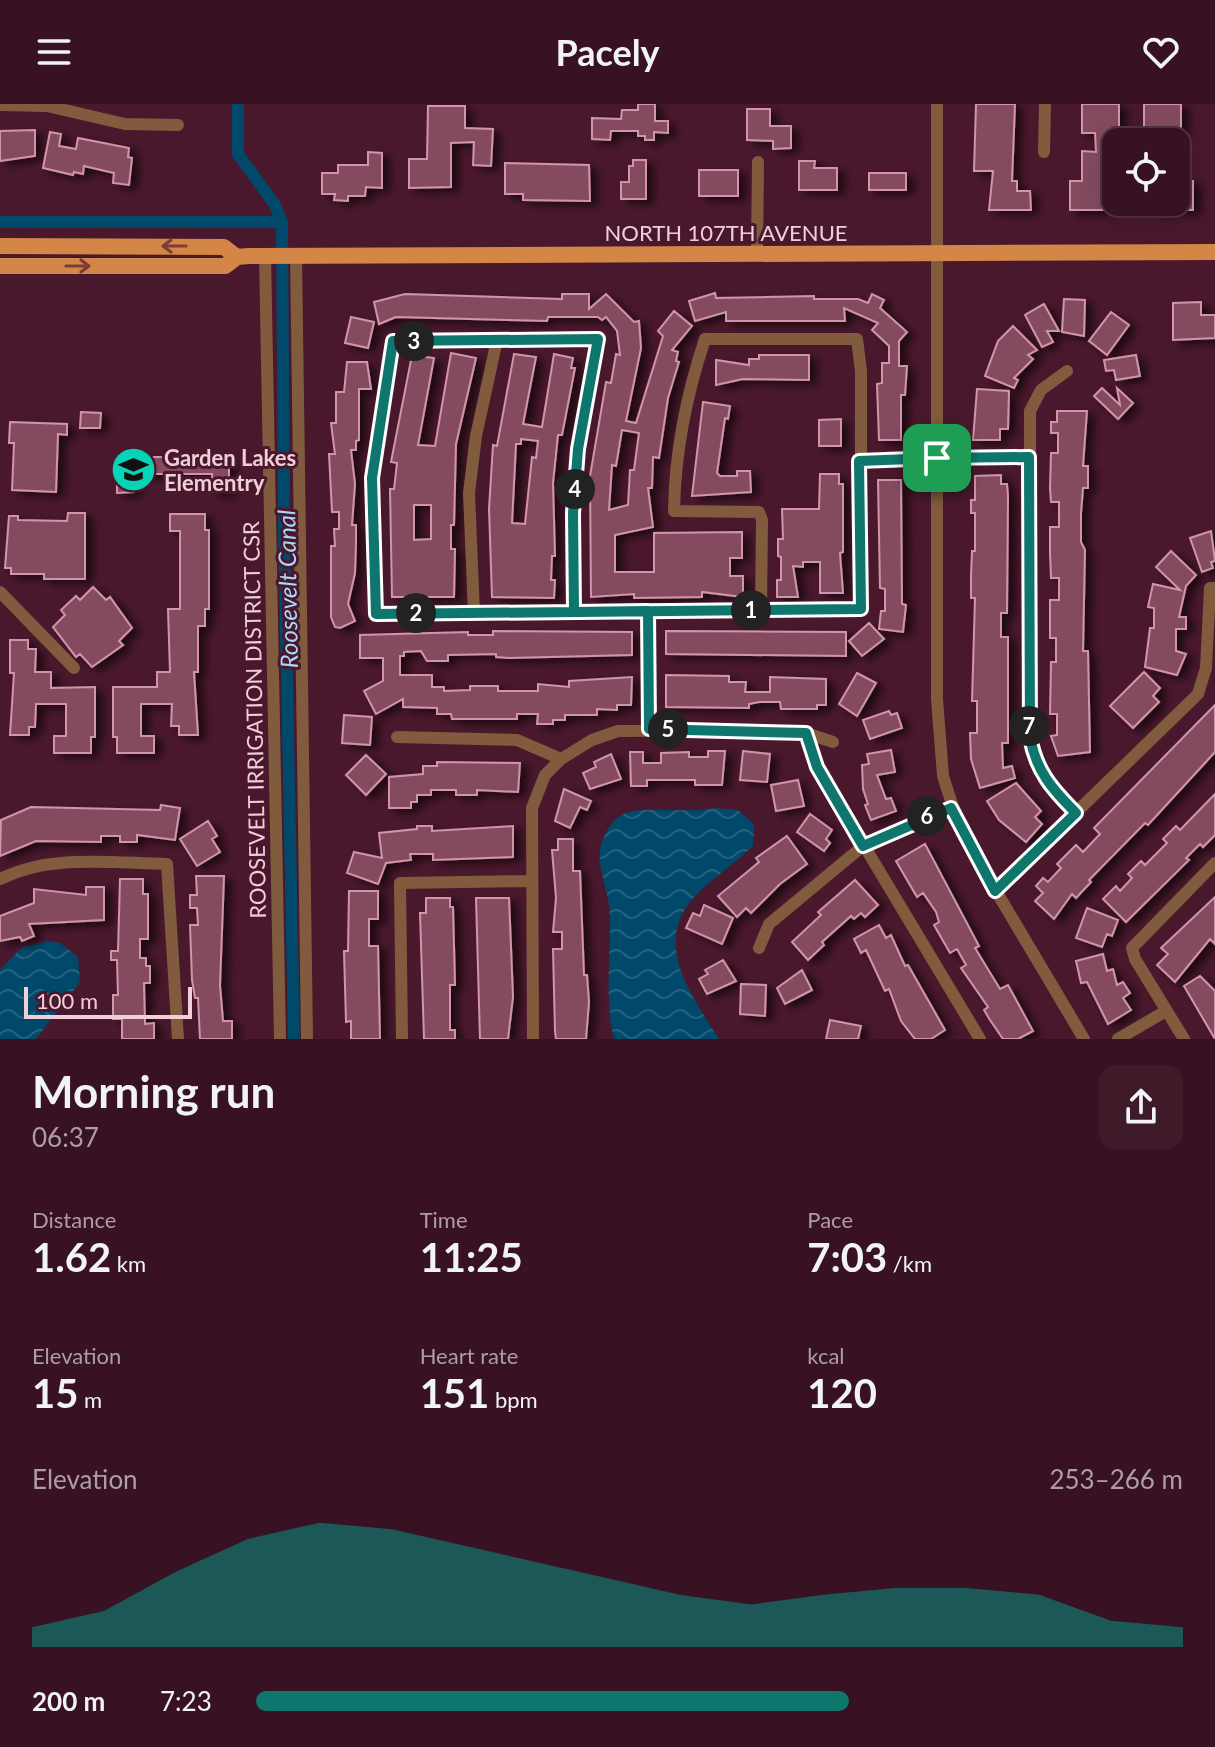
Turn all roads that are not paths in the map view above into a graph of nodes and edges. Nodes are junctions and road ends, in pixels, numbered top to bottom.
1 (937, 104) edge
2 (1045, 104) edge
3 (1, 105) edge
4 (178, 125) dead end
5 (1044, 152) dead end
6 (758, 162) dead end
7 (0, 246) edge
8 (938, 252) junction
9 (1215, 252) edge
10 (757, 253) junction
11 (267, 256) junction
12 (296, 256) junction
13 (237, 257) junction
14 (0, 266) edge
15 (497, 340) junction
16 (1067, 371) dead end
17 (1029, 457) junction
18 (937, 458) junction
19 (859, 461) junction
20 (1213, 588) edge
21 (0, 592) edge
22 (761, 610) junction
23 (648, 611) junction
24 (574, 612) junction
25 (474, 613) junction
26 (74, 668) dead end
27 (649, 729) junction
28 (806, 733) junction
29 (397, 737) dead end
30 (833, 742) dead end
31 (561, 759) junction
32 (951, 808) junction
33 (1076, 813) junction
34 (863, 846) junction
35 (1215, 863) edge
36 (0, 879) edge
37 (530, 881) junction
38 (995, 891) junction
39 (759, 948) dead end
40 (1166, 1011) junction
41 (178, 1039) edge
42 (280, 1039) edge
43 (307, 1039) edge
44 (402, 1039) edge
45 (533, 1039) edge
46 (980, 1039) edge
47 (1084, 1039) edge
48 (1118, 1039) edge
49 (1184, 1039) edge

1 - 8 street
2 - 5 street
3 - 4 street
6 - 10 street
13 -> 7 main road, NORTH 107TH AVENUE
8 - 9 main road, NORTH 107TH AVENUE
8 - 10 main road, NORTH 107TH AVENUE
8 - 18 street
10 - 12 main road, NORTH 107TH AVENUE
11 - 12 main road, NORTH 107TH AVENUE
11 - 13 main road, NORTH 107TH AVENUE
11 - 42 street, ROOSEVELT IRRIGATION DISTRICT CSR
12 - 43 street
14 -> 13 main road, NORTH 107TH AVENUE
15 - 24 street
15 - 25 street
15 - 25 street
16 - 17 street
17 - 18 street
17 - 33 street
18 - 19 street
18 - 32 street
19 - 22 street
19 - 22 street
20 - 33 street
21 - 26 street
22 - 23 street
23 - 24 street
23 - 27 street
24 - 25 street
27 - 28 street
27 - 31 street
28 - 30 street
28 - 34 street
29 - 31 street
31 - 37 street
32 - 34 street
32 - 38 street
33 - 38 street
34 - 39 street
34 - 46 street
35 - 40 street
36 - 41 street
37 - 44 street
37 - 45 street
38 - 47 street
40 - 48 street
40 - 49 street

